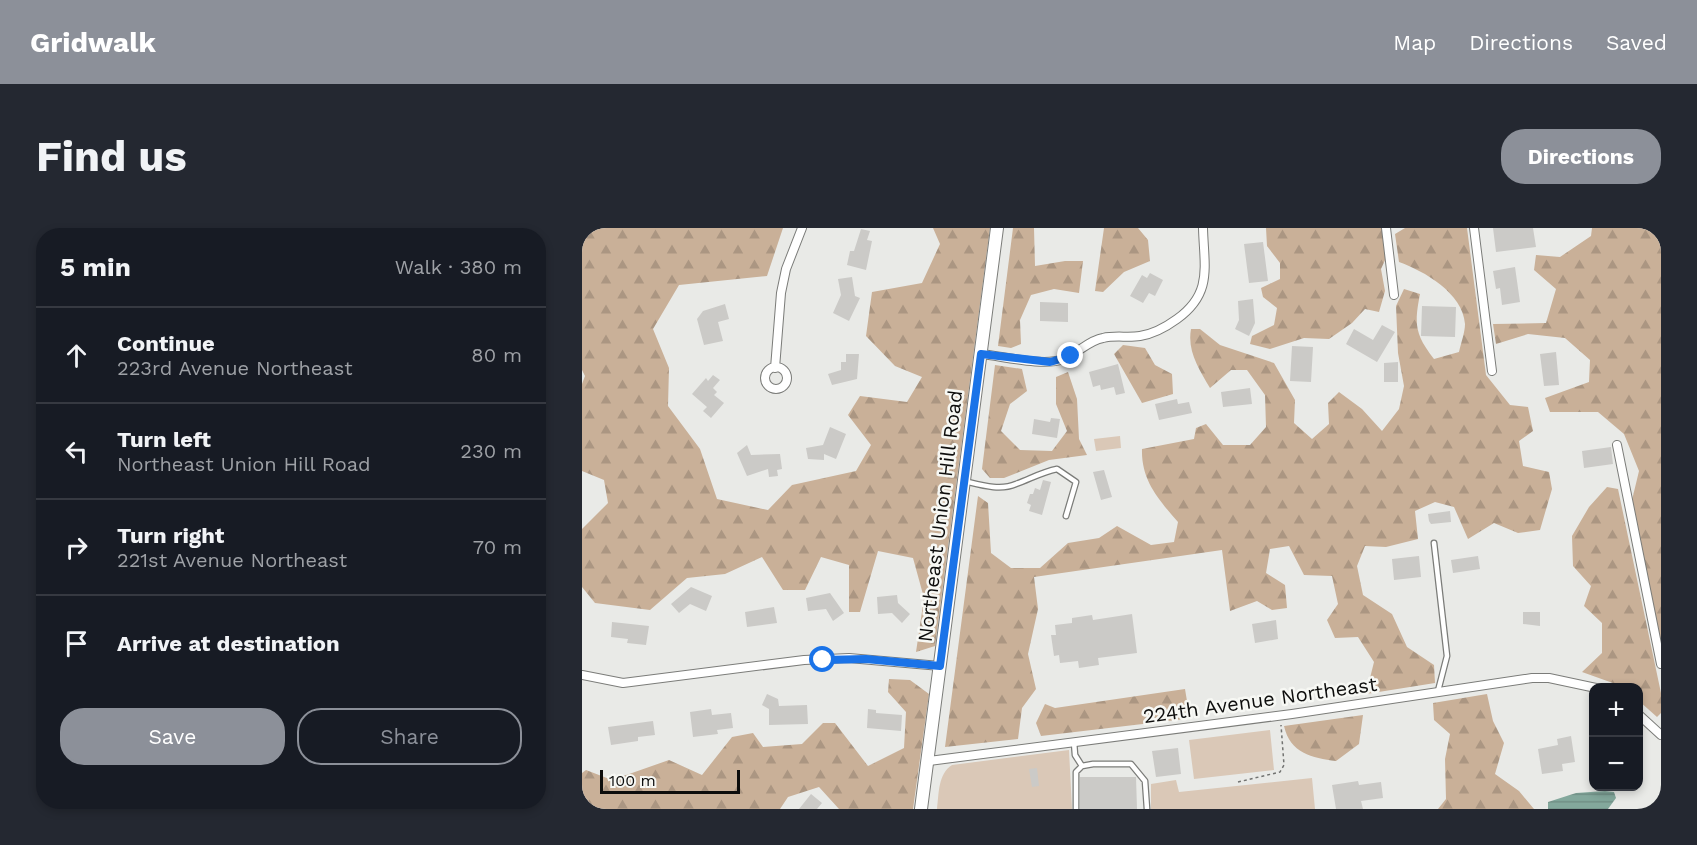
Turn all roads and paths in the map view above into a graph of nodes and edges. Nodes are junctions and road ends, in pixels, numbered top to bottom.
1 (802, 228) edge
2 (997, 228) edge
3 (1203, 228) edge
4 (1386, 228) edge
5 (1474, 228) edge
6 (1394, 295) dead end
7 (981, 354) junction
8 (775, 368) dead end
9 (1492, 371) dead end
10 (1617, 445) dead end
11 (964, 481) junction
12 (1066, 516) dead end
13 (1434, 543) dead end
14 (1661, 664) edge
15 (940, 666) junction
16 (582, 675) edge
17 (1589, 686) edge
18 (1438, 692) junction
19 (1279, 716) junction
20 (1643, 719) edge
21 (1661, 735) edge
22 (1074, 742) junction
23 (929, 760) junction
24 (1082, 766) junction
25 (1238, 782) dead end
26 (921, 809) edge
27 (1076, 809) edge
28 (1147, 809) edge

1 - 8 street
2 - 7 street, Northeast Union Hill Road
3 - 7 street
4 - 6 street
5 - 9 street
7 - 11 street, Northeast Union Hill Road
10 - 14 street
11 - 12 lane
11 - 15 street, Northeast Union Hill Road
13 - 18 lane
15 - 16 street
15 - 23 street, Northeast Union Hill Road
17 - 18 street, 224th Avenue Northeast
18 - 19 street, 224th Avenue Northeast
19 - 22 street, 224th Avenue Northeast
19 - 25 path
20 - 21 street
22 - 23 street, 224th Avenue Northeast
22 - 24 lane
23 - 26 street, Northeast Union Hill Road
24 - 27 lane
24 - 28 lane

